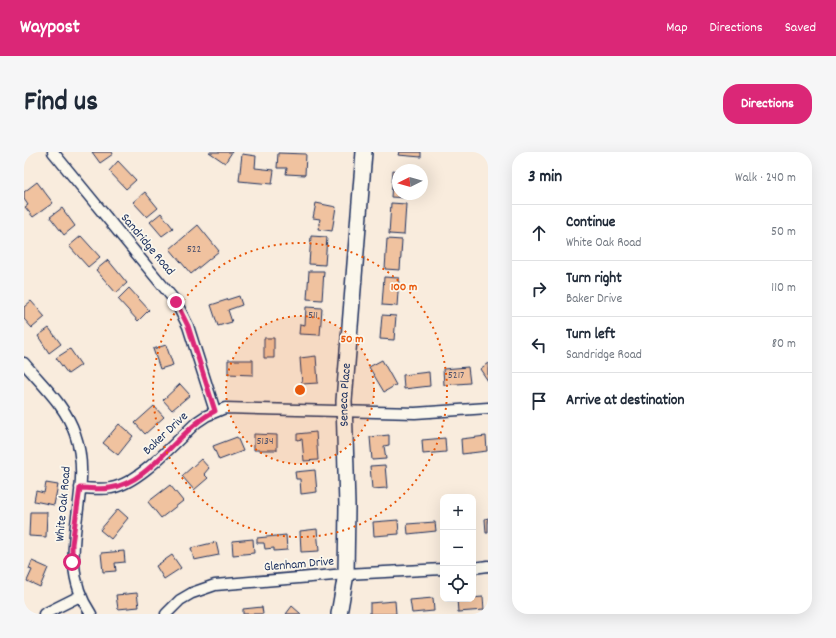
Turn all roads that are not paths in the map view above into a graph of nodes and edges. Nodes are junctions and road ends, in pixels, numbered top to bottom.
1 (53, 152) edge
2 (364, 152) edge
3 (24, 363) edge
4 (488, 408) edge
5 (215, 411) junction
6 (344, 411) junction
7 (80, 488) junction
8 (488, 566) edge
9 (476, 568) edge
10 (440, 569) edge
11 (346, 574) junction
12 (80, 596) junction
13 (44, 614) edge
14 (91, 614) edge
15 (166, 614) edge
16 (339, 614) edge

1 - 5 street, Sandridge Road
2 - 6 street, Seneca Place
3 - 7 street, White Oak Road
4 - 6 street, Baker Drive
5 - 6 street, Baker Drive
5 - 7 street, Baker Drive
6 - 11 street, Seneca Place
7 - 12 street, White Oak Road
8 - 9 street
10 - 11 street, Glenham Drive
11 - 15 street, Glenham Drive
11 - 16 street, Seneca Place
12 - 13 street
12 - 14 street, White Oak Road

